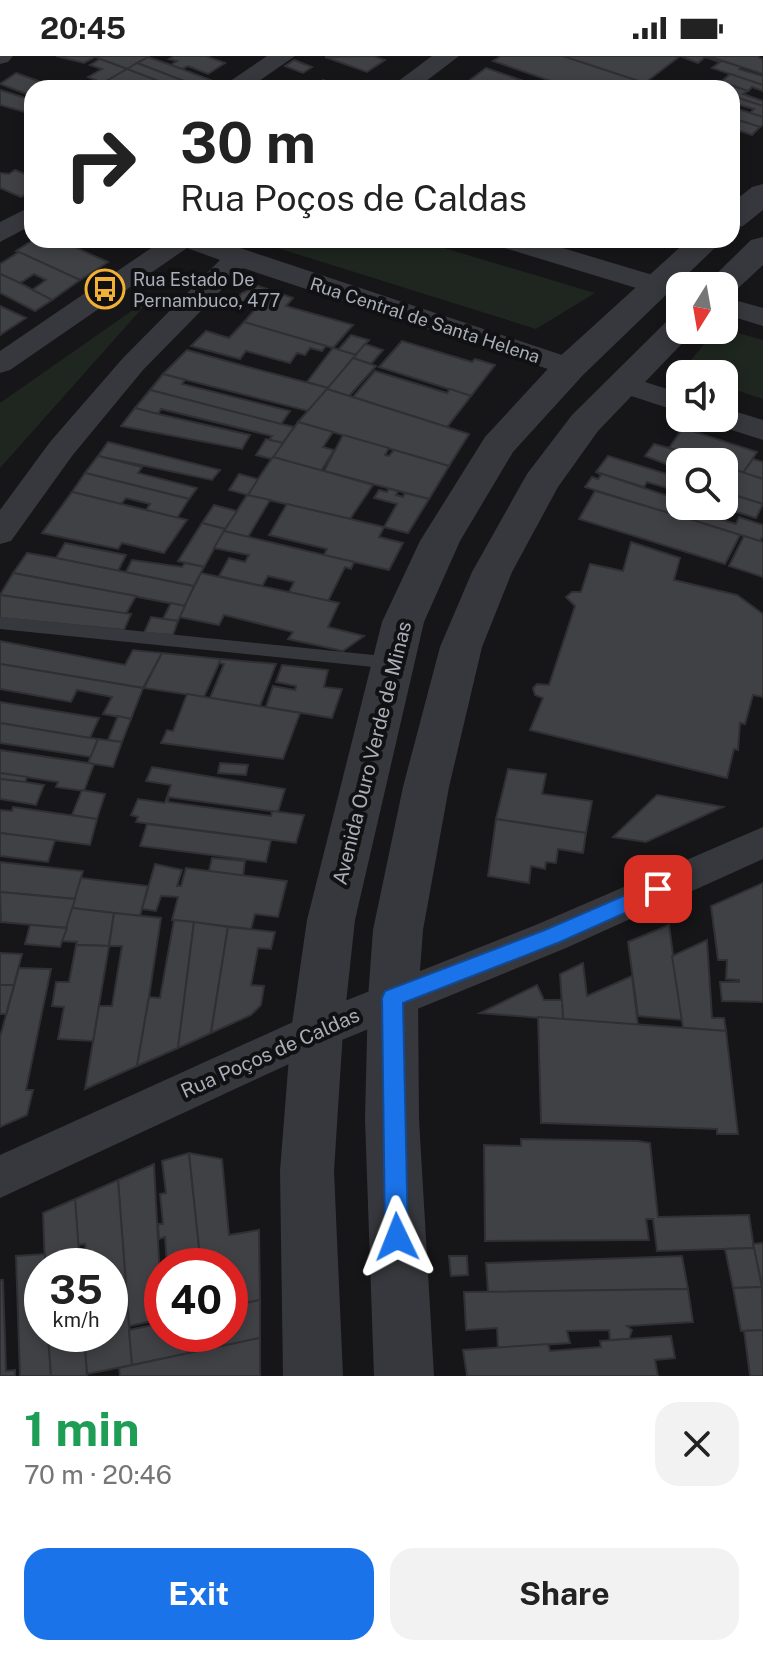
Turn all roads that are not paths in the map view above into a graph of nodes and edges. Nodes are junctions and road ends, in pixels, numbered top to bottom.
1 (283, 56) edge
2 (447, 56) edge
3 (245, 80) edge
4 (412, 80) edge
5 (763, 194) edge
6 (740, 213) edge
7 (24, 219) edge
8 (0, 234) edge
9 (763, 247) edge
10 (169, 248) edge
11 (213, 248) edge
12 (534, 248) edge
13 (698, 248) edge
14 (238, 257) junction
15 (736, 272) edge
16 (656, 285) junction
17 (738, 309) edge
18 (763, 317) edge
19 (666, 341) edge
20 (0, 364) edge
21 (570, 367) junction
22 (623, 384) junction
23 (666, 398) edge
24 (738, 422) edge
25 (763, 430) edge
26 (0, 533) edge
27 (0, 623) edge
28 (393, 663) junction
29 (763, 842) edge
30 (393, 998) junction
31 (317, 1031) junction
32 (0, 1177) edge
33 (313, 1376) edge
34 (404, 1376) edge

1 - 3 street
2 - 4 street
5 - 6 street
7 - 8 street
9 - 15 street
10 - 20 street
11 - 14 street, Rua Central de Santa Helena
12 - 16 street
13 - 16 street, Avenida Ouro Verde de Minas
14 - 21 street, Rua Central de Santa Helena
14 - 26 street
16 - 21 street, Avenida Ouro Verde de Minas
17 - 18 street
19 - 22 street
21 - 28 street, Avenida Ouro Verde de Minas
22 - 23 street
22 - 30 street
24 - 25 street
27 - 28 lane
28 - 31 street, Avenida Ouro Verde de Minas
29 - 30 street, Rua Poços de Caldas
30 - 31 street, Rua Poços de Caldas
30 - 34 street
31 - 32 street, Rua Poços de Caldas
31 - 33 street, Avenida Ouro Verde de Minas

